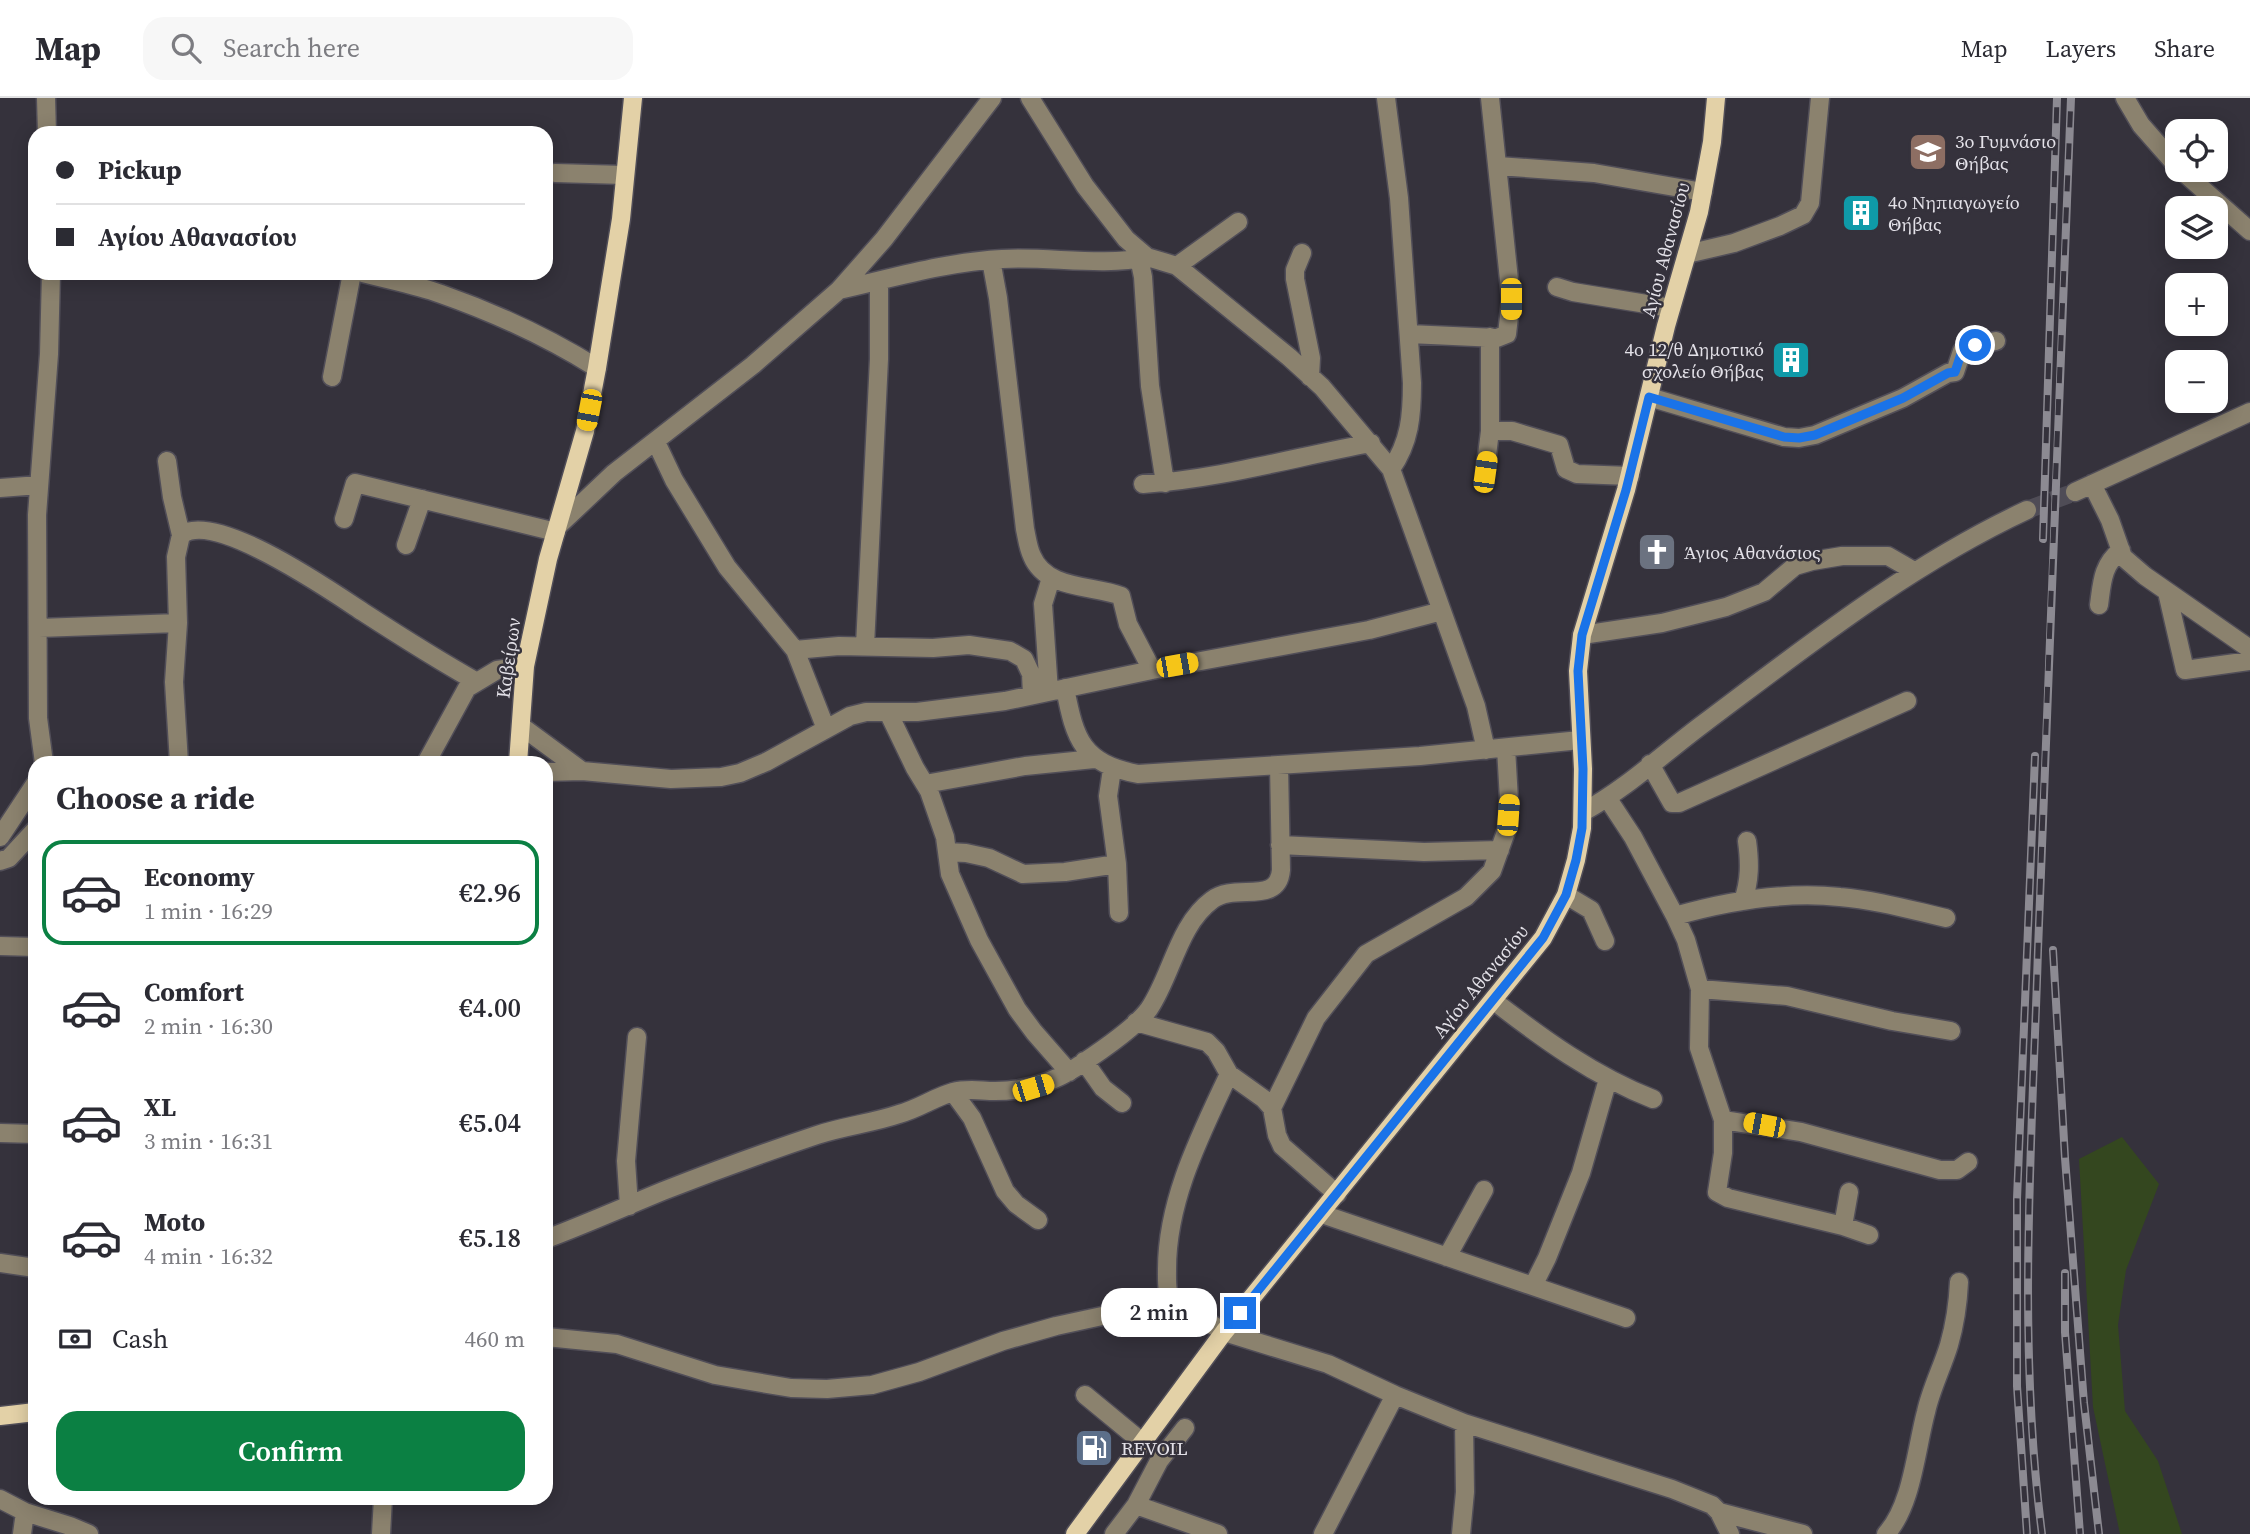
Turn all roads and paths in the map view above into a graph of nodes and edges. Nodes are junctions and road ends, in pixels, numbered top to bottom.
1 (46, 98) edge
2 (633, 98) edge
3 (992, 98) edge
4 (1030, 98) edge
5 (1386, 98) edge
6 (1490, 98) edge
7 (1716, 98) edge
8 (1820, 98) edge
9 (2124, 98) edge
10 (47, 126) edge
11 (2165, 152) edge
12 (1498, 166) junction
13 (555, 173) dead end
14 (624, 175) junction
15 (2195, 182) edge
16 (1703, 192) junction
17 (1238, 222) dead end
18 (2250, 231) edge
19 (1302, 253) dead end
20 (1687, 254) junction
21 (1143, 258) junction
22 (991, 260) junction
23 (1177, 266) junction
24 (51, 280) edge
25 (351, 280) edge
26 (390, 280) edge
27 (879, 281) junction
28 (1557, 287) dead end
29 (839, 290) junction
30 (1671, 308) junction
31 (1409, 334) junction
32 (1490, 337) junction
33 (1996, 341) dead end
34 (597, 368) junction
35 (332, 377) dead end
36 (1310, 377) junction
37 (1649, 397) junction
38 (2250, 412) edge
39 (1490, 431) junction
40 (656, 442) junction
41 (1371, 443) junction
42 (167, 461) dead end
43 (1391, 469) junction
44 (1485, 472) dead end
45 (1630, 476) junction
46 (1165, 483) junction
47 (1143, 484) dead end
48 (39, 485) junction
49 (0, 488) edge
50 (422, 499) junction
51 (2027, 510) tunnel mouth
52 (344, 519) dead end
53 (557, 529) junction
54 (181, 535) junction
55 (406, 545) dead end
56 (2121, 550) junction
57 (1914, 571) junction
58 (1051, 578) junction
59 (2167, 592) junction
60 (2099, 605) dead end
61 (1441, 611) junction
62 (178, 624) junction
63 (39, 628) junction
64 (1582, 635) junction
65 (865, 646) junction
66 (2250, 649) edge
67 (795, 650) junction
68 (2250, 662) edge
69 (525, 666) junction
70 (1152, 670) junction
71 (477, 682) junction
72 (1049, 691) junction
73 (1907, 701) dead end
74 (888, 712) junction
75 (521, 726) junction
76 (825, 729) junction
77 (1580, 740) junction
78 (1506, 748) junction
79 (1486, 750) junction
80 (43, 756) edge
81 (178, 756) edge
82 (430, 756) edge
83 (519, 756) edge
84 (1094, 759) junction
85 (1650, 764) junction
86 (1279, 765) junction
87 (1112, 769) junction
88 (582, 771) junction
89 (553, 772) edge
90 (925, 784) junction
91 (28, 795) edge
92 (1608, 799) junction
93 (1583, 812) junction
94 (0, 837) edge
95 (28, 839) edge
96 (1748, 841) dead end
97 (1280, 845) junction
98 (1500, 850) junction
99 (947, 852) junction
100 (0, 862) edge
101 (1117, 864) junction
102 (1566, 895) junction
103 (1743, 901) junction
104 (1119, 913) dead end
105 (1675, 916) junction
106 (1946, 918) dead end
107 (1605, 941) dead end
108 (0, 946) edge
109 (28, 947) edge
110 (1700, 989) junction
111 (1493, 1001) junction
112 (1136, 1022) junction
113 (1951, 1031) dead end
114 (638, 1037) dead end
115 (1084, 1061) junction
116 (1069, 1072) junction
117 (1229, 1074) junction
118 (1608, 1079) junction
119 (953, 1092) junction
120 (1653, 1099) dead end
121 (1122, 1103) dead end
122 (1272, 1108) junction
123 (1723, 1120) junction
124 (0, 1133) edge
125 (28, 1134) edge
126 (1968, 1162) dead end
127 (1484, 1190) dead end
128 (1849, 1192) dead end
129 (1337, 1194) junction
130 (629, 1206) junction
131 (1322, 1214) junction
132 (1038, 1220) dead end
133 (1843, 1226) junction
134 (1869, 1235) dead end
135 (553, 1237) edge
136 (1447, 1256) junction
137 (0, 1263) edge
138 (28, 1267) edge
139 (1959, 1282) dead end
140 (1533, 1286) junction
141 (1174, 1305) junction
142 (1626, 1318) dead end
143 (1224, 1332) junction
144 (553, 1338) edge
145 (1085, 1395) dead end
146 (1395, 1395) junction
147 (28, 1413) edge
148 (0, 1416) edge
149 (1464, 1423) junction
150 (1185, 1428) dead end
151 (1142, 1442) junction
152 (0, 1499) edge
153 (383, 1505) edge
154 (1136, 1505) junction
155 (1719, 1512) junction
156 (24, 1513) junction
157 (22, 1534) edge
158 (89, 1534) edge
159 (381, 1534) edge
160 (1075, 1534) edge
161 (1114, 1534) edge
162 (1218, 1534) edge
163 (1323, 1534) edge
164 (1461, 1534) edge
165 (1730, 1534) edge
166 (1803, 1534) edge
167 (1886, 1534) edge

1 - 10 street
2 - 14 main road, Καβείρων
3 - 29 street
4 - 21 street
5 - 31 street
6 - 12 street
7 - 16 main road, Αγίου Αθανασίου
8 - 20 street
9 - 11 street
12 - 16 street
12 - 32 street
13 - 14 street
14 - 34 main road, Καβείρων
15 - 18 street
16 - 20 main road, Αγίου Αθανασίου
17 - 23 street
19 - 36 street
20 - 30 main road, Αγίου Αθανασίου
21 - 22 street
21 - 23 street
21 - 46 street
22 - 27 street
22 - 58 street
23 - 36 street
24 - 48 street
25 - 35 street
26 - 34 street
27 - 29 street
27 - 65 street
28 - 30 street
29 - 40 street
30 - 37 main road, Αγίου Αθανασίου
31 - 32 street
31 - 43 street
32 - 39 street
33 - 37 street
34 - 53 main road, Καβείρων
36 - 41 street
37 - 45 main road, Αγίου Αθανασίου
38 - 56 street
39 - 44 street
39 - 45 street
40 - 53 street
40 - 67 street
41 - 43 street
41 - 46 street
42 - 54 street
43 - 61 street
45 - 64 main road, Αγίου Αθανασίου
46 - 47 street
48 - 49 street
48 - 63 street
50 - 52 street
50 - 53 street
50 - 55 street
51 - 57 street
53 - 69 main road, Καβείρων
54 - 62 street
54 - 71 street
56 - 59 street
56 - 60 street
57 - 64 street
57 - 85 street
58 - 70 street
58 - 72 street
59 - 66 street
59 - 68 street
61 - 70 street
61 - 79 street
62 - 63 street
62 - 81 street
63 - 80 street
64 - 77 main road, Αγίου Αθανασίου
65 - 67 street
65 - 72 street
67 - 76 street
69 - 71 street
69 - 75 main road, Καβείρων
70 - 72 street
71 - 82 street
72 - 74 street
72 - 84 street
73 - 85 street
74 - 76 street
74 - 90 street
75 - 83 main road, Καβείρων
75 - 88 street
76 - 88 street
77 - 78 street
77 - 93 main road, Αγίου Αθανασίου
78 - 79 street
78 - 98 street
79 - 86 street
84 - 87 street
84 - 90 street
85 - 92 street
86 - 87 street
86 - 97 street
87 - 101 street
88 - 89 street
90 - 99 street
91 - 94 street
92 - 93 street
92 - 105 street
93 - 102 main road, Αγίου Αθανασίου
95 - 100 street
96 - 103 street
97 - 98 street
97 - 112 street
98 - 122 street
99 - 101 street
99 - 116 street
101 - 104 street
102 - 107 street
102 - 111 main road, Αγίου Αθανασίου
103 - 105 street
103 - 106 street
105 - 110 street
108 - 109 street
110 - 113 street
110 - 123 street
111 - 118 street
111 - 129 main road, Αγίου Αθανασίου
112 - 115 street
112 - 117 street
114 - 130 street
115 - 116 street
115 - 121 street
116 - 119 street
117 - 122 street
117 - 141 street
118 - 120 street
118 - 140 street
119 - 130 street
119 - 132 street
122 - 129 street
123 - 126 street
123 - 133 street
124 - 125 street
127 - 136 street
128 - 133 street
129 - 131 main road, Αγίου Αθανασίου
130 - 135 street
131 - 136 street
131 - 143 main road, Αγίου Αθανασίου
133 - 134 street
136 - 140 street
137 - 138 street
139 - 167 street
140 - 142 street
141 - 143 street
141 - 144 street
143 - 146 street
143 - 151 main road, Αγίου Αθανασίου
145 - 151 street
146 - 149 street
146 - 163 street
147 - 148 main road
149 - 155 street
149 - 164 street
150 - 154 street
151 - 160 main road, Αγίου Αθανασίου
152 - 156 street
153 - 159 street
154 - 161 street
154 - 162 street
155 - 165 street
155 - 166 street
156 - 157 street
156 - 158 street

